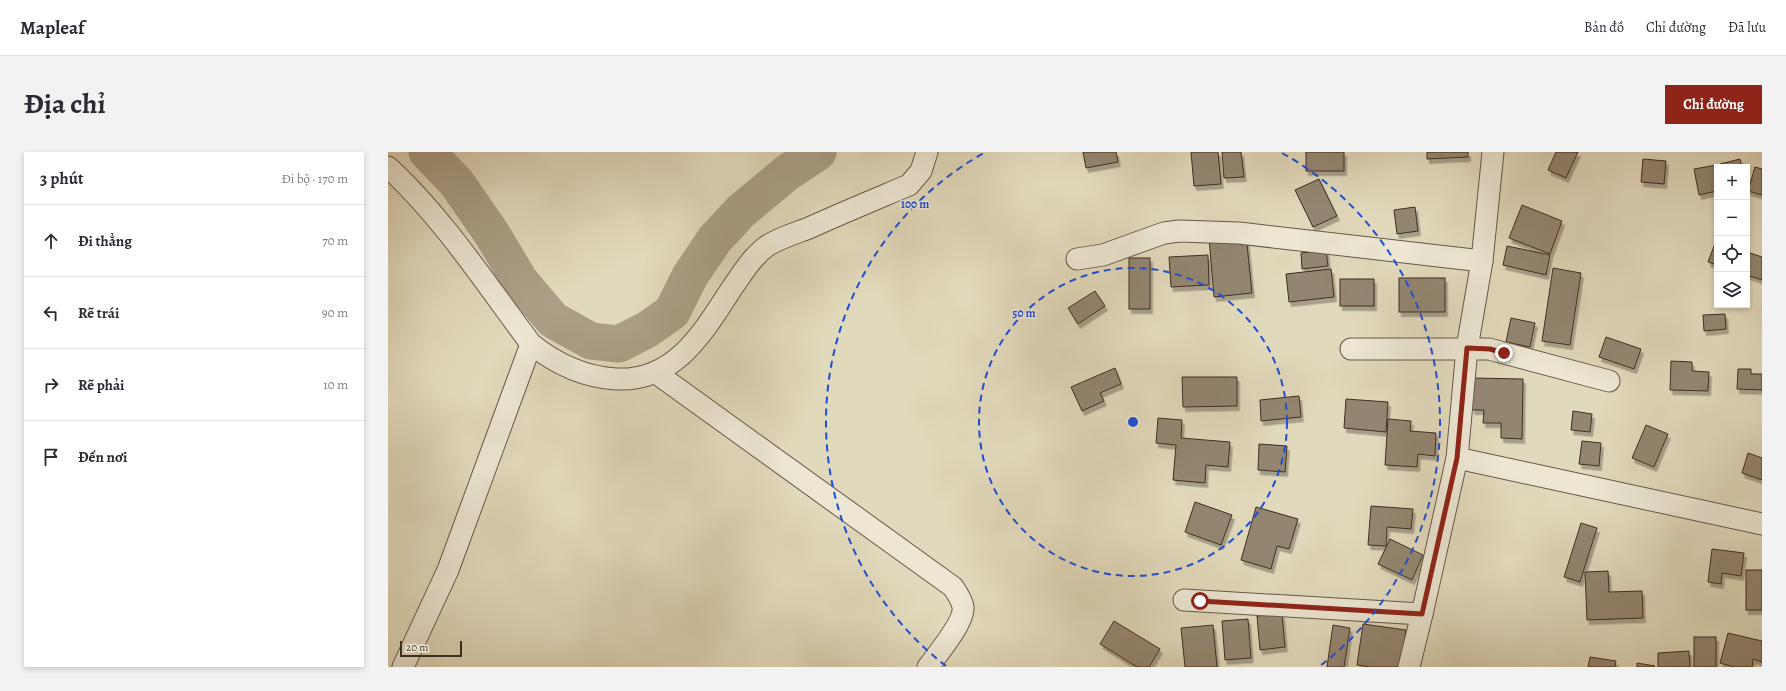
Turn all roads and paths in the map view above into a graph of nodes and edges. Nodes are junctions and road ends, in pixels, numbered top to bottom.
1 (927, 152) edge
2 (1493, 152) edge
3 (388, 167) edge
4 (1076, 259) dead end
5 (1482, 261) junction
6 (531, 344) junction
7 (1467, 348) junction
8 (1351, 349) dead end
9 (656, 373) junction
10 (1609, 381) dead end
11 (1457, 458) junction
12 (1762, 524) edge
13 (1184, 600) dead end
14 (1422, 614) junction
15 (403, 667) edge
16 (928, 667) edge
17 (1409, 667) edge

1 - 9 street
2 - 5 street
3 - 6 street
4 - 5 street
5 - 7 street
6 - 9 street
6 - 15 street
7 - 8 street
7 - 10 street
7 - 11 street
9 - 16 street
11 - 12 street
11 - 14 street
13 - 14 street
14 - 17 street

